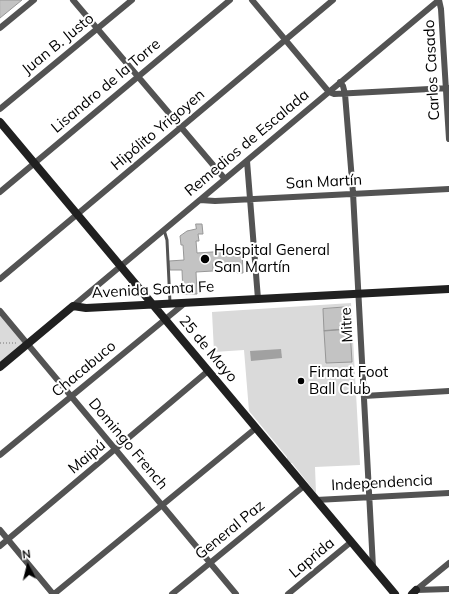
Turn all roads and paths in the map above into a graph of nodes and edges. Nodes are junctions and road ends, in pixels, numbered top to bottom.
1 (34, 0) edge
2 (73, 0) edge
3 (132, 0) edge
4 (230, 0) edge
5 (252, 0) edge
6 (332, 0) edge
7 (439, 0) edge
8 (0, 28) edge
9 (98, 29) junction
10 (285, 40) junction
11 (138, 76) junction
12 (340, 82) junction
13 (447, 88) edge
14 (329, 92) junction
15 (345, 94) junction
16 (0, 109) edge
17 (0, 122) edge
18 (181, 127) junction
19 (449, 139) edge
20 (247, 161) junction
21 (34, 163) junction
22 (225, 179) junction
23 (449, 189) edge
24 (0, 192) edge
25 (353, 194) junction
26 (250, 198) junction
27 (200, 200) junction
28 (77, 215) junction
29 (164, 230) junction
30 (120, 266) junction
31 (0, 279) edge
32 (449, 289) edge
33 (358, 294) junction
34 (258, 299) junction
35 (170, 303) junction
36 (184, 303) junction
37 (152, 304) junction
38 (73, 306) junction
39 (0, 311) edge
40 (164, 318) junction
41 (0, 343) edge
42 (27, 344) junction
43 (0, 367) edge
44 (208, 371) junction
45 (449, 391) edge
46 (71, 396) junction
47 (364, 396) junction
48 (256, 428) junction
49 (115, 449) junction
50 (0, 455) edge
51 (304, 486) junction
52 (449, 492) edge
53 (369, 497) junction
54 (316, 500) junction
55 (162, 505) junction
56 (0, 530) edge
57 (8, 540) junction
58 (351, 542) junction
59 (0, 546) edge
60 (210, 563) junction
61 (449, 563) edge
62 (373, 568) junction
63 (449, 589) edge
64 (414, 592) edge
65 (54, 594) edge
66 (172, 594) edge
67 (236, 594) edge
68 (288, 594) edge
69 (395, 594) edge

1 - 8 street
2 - 9 street
3 - 9 street, Juan B. Justo
4 - 11 street, Lisandro de la Torre
5 - 10 street
6 - 10 street, Hipólito Yrigoyen
7 - 12 street, Remedios de Escalada
7 - 13 street, Carlos Casado
9 - 11 street
9 - 16 street, Juan B. Justo
10 - 14 street
10 - 18 street, Hipólito Yrigoyen
11 - 18 street
11 - 21 street, Lisandro de la Torre
12 - 14 street, Remedios de Escalada
12 - 15 street, Mitre
13 - 15 street
13 - 19 street, Carlos Casado
14 - 15 street
14 - 20 street, Remedios de Escalada
15 - 25 street, Mitre
17 - 21 street, 25 de Mayo
18 - 22 street
18 - 28 street, Hipólito Yrigoyen
20 - 22 street, Remedios de Escalada
20 - 26 street
21 - 24 street, Lisandro de la Torre
21 - 28 street, 25 de Mayo
22 - 27 street, Remedios de Escalada
23 - 25 street, San Martín
25 - 26 street, San Martín
25 - 33 street, Mitre
26 - 27 street, San Martín
26 - 34 street
27 - 29 street, Remedios de Escalada
28 - 30 street, 25 de Mayo
28 - 31 street, Hipólito Yrigoyen
29 - 30 street, Remedios de Escalada
29 - 35 lane
30 - 37 street, 25 de Mayo
30 - 38 street, Remedios de Escalada
32 - 33 street, Avenida Santa Fe
33 - 34 street, Avenida Santa Fe
33 - 47 street, Mitre
34 - 36 street, Avenida Santa Fe
35 - 36 street, Avenida Santa Fe
35 - 37 street, Avenida Santa Fe
36 - 40 street, Chacabuco
37 - 38 street, Avenida Santa Fe
37 - 40 street, 25 de Mayo
38 - 42 street, Avenida Santa Fe
39 - 42 street, Domingo French
40 - 44 street, 25 de Mayo
40 - 46 street, Chacabuco
41 - 42 path
42 - 43 street, Avenida Santa Fe
42 - 46 street, Domingo French
44 - 48 street, 25 de Mayo
44 - 49 street, Maipú
45 - 47 street
46 - 49 street, Domingo French
46 - 50 street, Chacabuco
47 - 53 street, Mitre
48 - 51 street, 25 de Mayo
48 - 55 street
49 - 55 street, Domingo French
49 - 57 street, Maipú
51 - 54 street, 25 de Mayo
51 - 60 street, General Paz
52 - 53 street, Independencia
53 - 54 street, Independencia
53 - 62 street, Mitre
54 - 58 street, 25 de Mayo
55 - 60 street, Domingo French
55 - 65 street
56 - 57 street
57 - 59 street, Maipú
57 - 65 street
58 - 62 street, 25 de Mayo
58 - 68 street, Laprida
60 - 66 street, General Paz
60 - 67 street, Domingo French
61 - 64 street
62 - 69 street, 25 de Mayo
63 - 64 street

